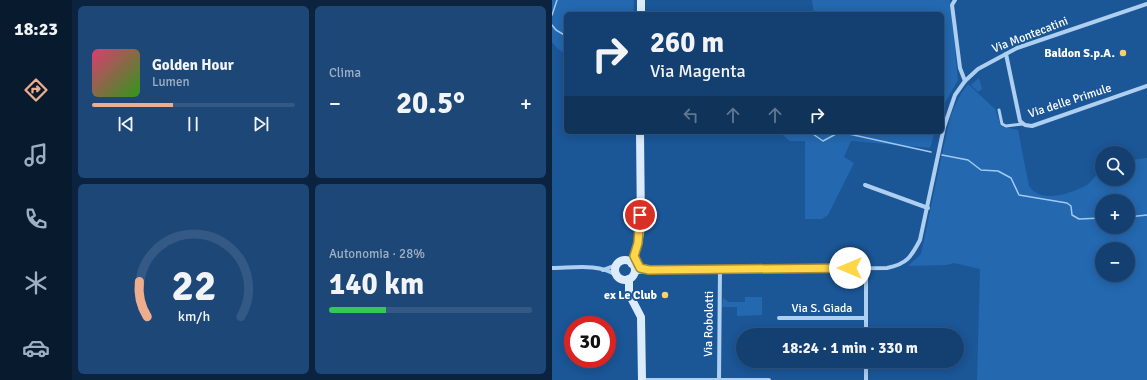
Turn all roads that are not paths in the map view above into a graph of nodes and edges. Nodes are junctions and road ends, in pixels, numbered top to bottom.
1 (641, 0) edge
2 (955, 0) edge
3 (1147, 4) edge
4 (641, 12) edge
5 (1006, 54) junction
6 (965, 81) junction
7 (1147, 86) edge
8 (999, 110) dead end
9 (1023, 124) junction
10 (944, 126) edge
11 (640, 134) edge
12 (942, 134) edge
13 (865, 185) dead end
14 (928, 208) junction
15 (616, 265) junction
16 (633, 267) junction
17 (552, 268) edge
18 (866, 268) junction
19 (720, 269) junction
20 (603, 270) junction
21 (649, 270) junction
22 (618, 277) junction
23 (630, 294) junction
24 (648, 294) dead end
25 (637, 309) junction
26 (779, 318) dead end
27 (866, 318) junction
28 (866, 328) edge
29 (866, 368) edge
30 (642, 380) edge
31 (719, 380) edge
32 (769, 380) edge
33 (866, 380) edge

1 - 4 street
2 - 6 street
3 - 5 street, Via Montecatini
5 - 6 street, Via Montecatini
5 - 9 street, Via delle Primule
6 - 10 street, Via Montecatini
7 - 9 street, Via delle Primule
8 - 9 lane
11 - 16 street
12 - 14 street, Via Montecatini
13 - 14 street
14 - 18 street, Via Montecatini
15 - 16 street
15 - 20 street
15 - 22 street
16 - 21 street
16 - 21 street
16 - 22 street
16 - 23 street
17 - 20 street
18 - 19 street
18 - 27 street
19 - 21 street
19 - 31 street, Via Robolotti
20 - 22 street
22 - 25 street
23 - 24 lane
23 - 25 street
25 - 30 street
26 - 27 street, Via S. Giada
27 - 28 street
29 - 33 street
30 - 31 street
31 - 32 street

